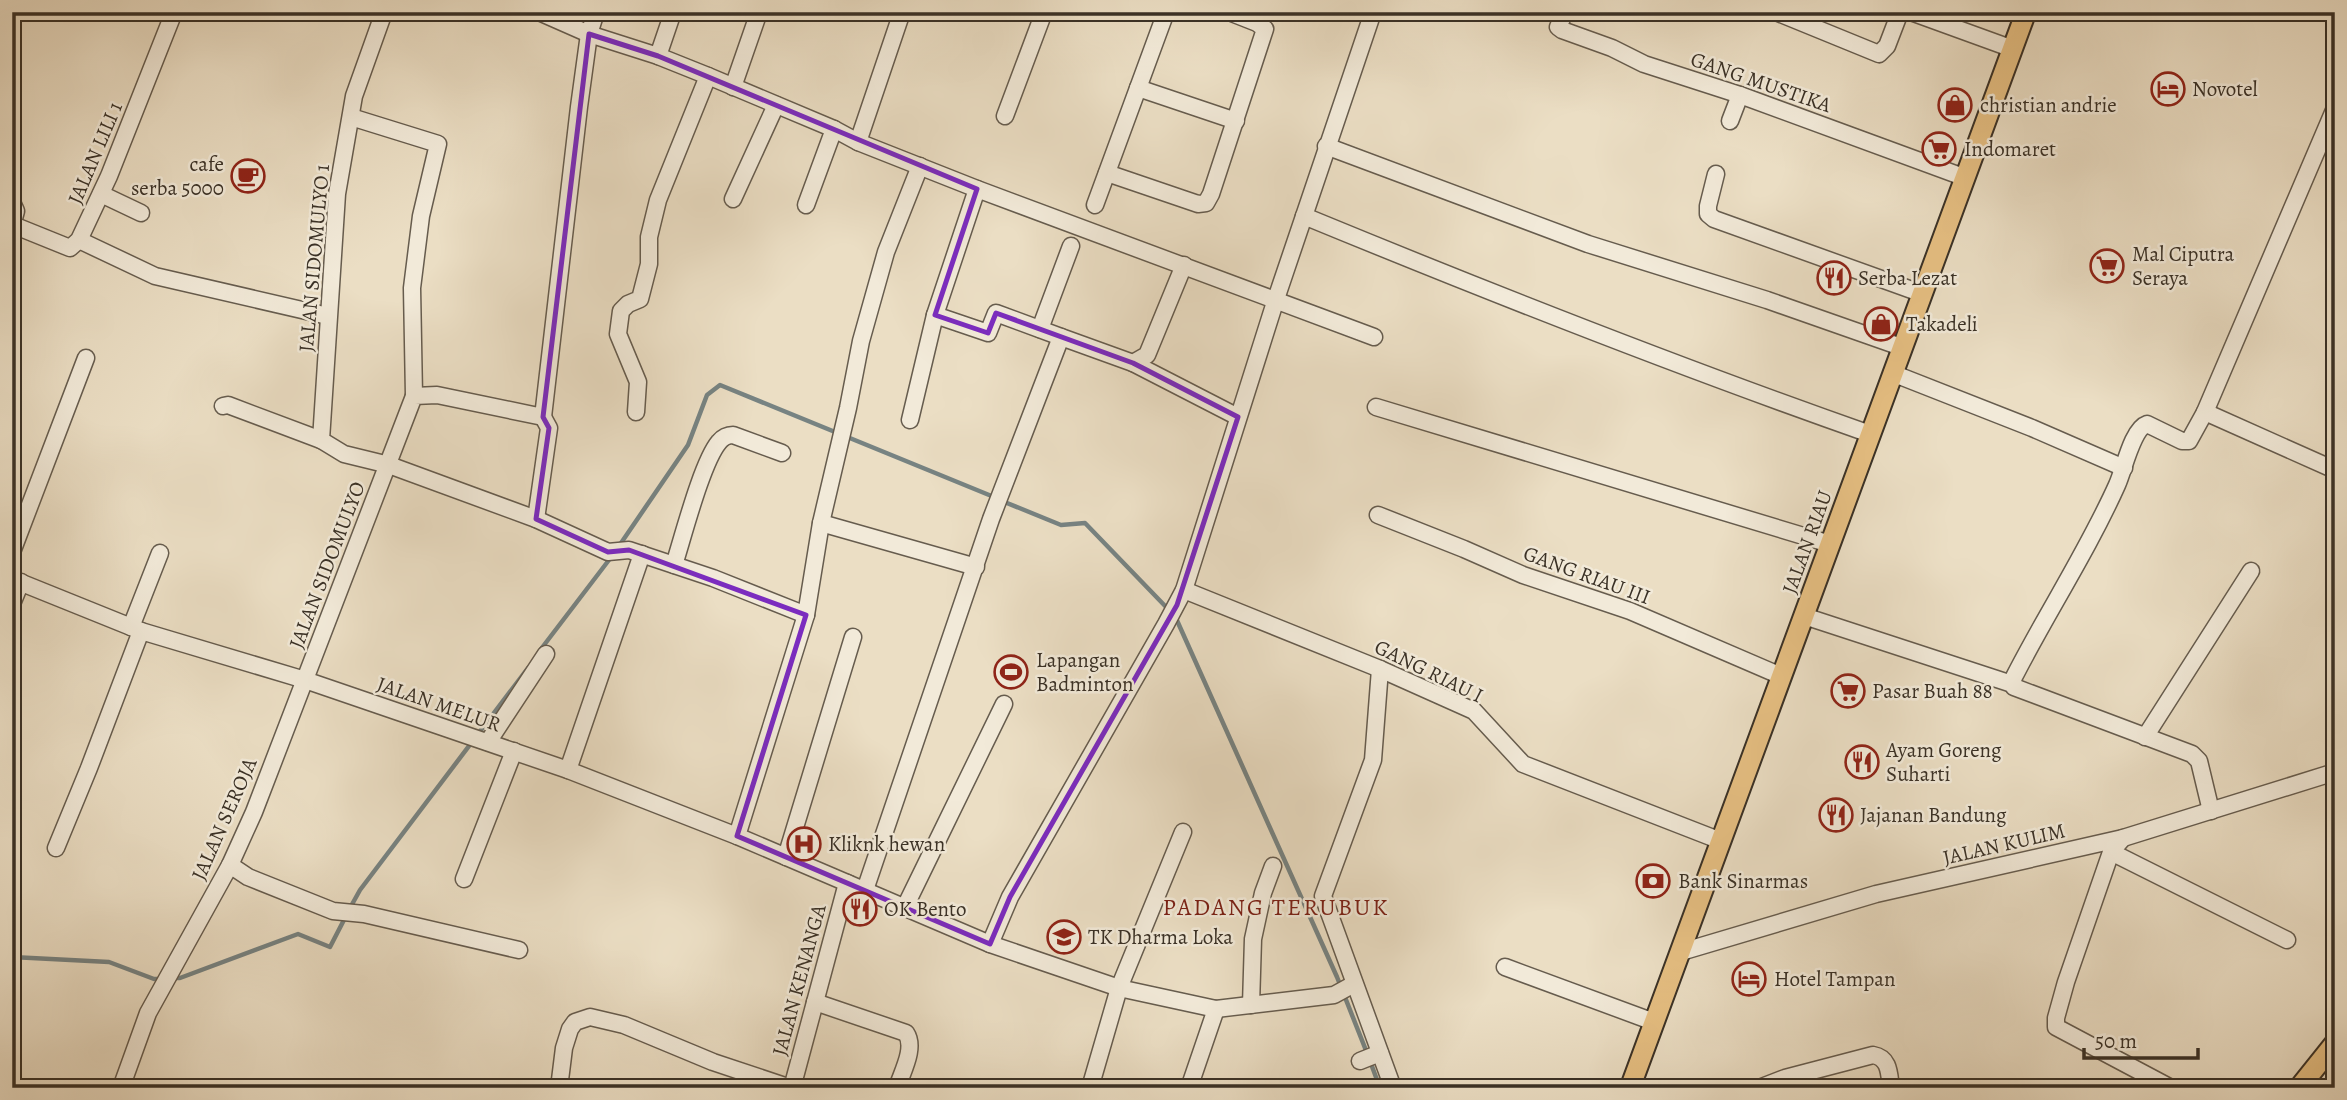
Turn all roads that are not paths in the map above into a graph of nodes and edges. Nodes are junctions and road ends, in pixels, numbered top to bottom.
1 (174, 12) edge
2 (384, 12) edge
3 (539, 12) edge
4 (596, 12) edge
5 (673, 12) edge
6 (759, 12) edge
7 (902, 12) edge
8 (1044, 12) edge
9 (1166, 12) edge
10 (1229, 12) edge
11 (1373, 12) edge
12 (1565, 12) edge
13 (1776, 12) edge
14 (1900, 12) edge
15 (1911, 12) edge
16 (2026, 12) edge
17 (589, 34) junction
18 (2013, 49) junction
19 (658, 56) junction
20 (708, 76) junction
21 (733, 87) junction
22 (1138, 88) junction
23 (1740, 95) junction
24 (776, 105) junction
25 (2335, 108) edge
26 (1005, 116) dead end
27 (351, 117) junction
28 (1236, 121) junction
29 (1730, 121) dead end
30 (834, 128) junction
31 (858, 142) junction
32 (1326, 146) junction
33 (920, 166) junction
34 (1107, 173) junction
35 (1716, 174) dead end
36 (1966, 178) junction
37 (977, 188) junction
38 (101, 194) junction
39 (733, 199) dead end
40 (12, 202) edge
41 (806, 205) dead end
42 (1095, 205) dead end
43 (141, 213) dead end
44 (1304, 216) junction
45 (12, 226) edge
46 (79, 240) junction
47 (1071, 246) dead end
48 (1184, 265) junction
49 (1923, 294) junction
50 (1276, 299) junction
51 (935, 315) junction
52 (328, 316) junction
53 (1040, 329) junction
54 (1062, 337) junction
55 (1374, 337) dead end
56 (1901, 347) junction
57 (86, 358) dead end
58 (1133, 363) junction
59 (1892, 373) junction
60 (414, 396) junction
61 (223, 406) dead end
62 (1376, 407) dead end
63 (636, 412) dead end
64 (2205, 412) junction
65 (543, 417) junction
66 (1238, 417) junction
67 (910, 420) dead end
68 (1870, 434) junction
69 (321, 440) junction
70 (782, 453) dead end
71 (389, 465) junction
72 (2124, 468) junction
73 (2335, 470) edge
74 (1378, 515) dead end
75 (537, 519) junction
76 (821, 523) junction
77 (1830, 544) junction
78 (12, 552) edge
79 (635, 552) junction
80 (160, 553) dead end
81 (674, 565) junction
82 (976, 567) junction
83 (2251, 571) dead end
84 (17, 581) edge
85 (1180, 597) junction
86 (12, 604) edge
87 (806, 615) junction
88 (1804, 616) junction
89 (136, 629) junction
90 (853, 637) dead end
91 (546, 654) dead end
92 (1380, 668) junction
93 (1781, 676) junction
94 (305, 680) junction
95 (2012, 684) junction
96 (1004, 704) dead end
97 (2146, 737) junction
98 (485, 741) junction
99 (514, 751) junction
100 (568, 770) junction
101 (2335, 772) edge
102 (2211, 811) junction
103 (1183, 832) dead end
104 (737, 836) junction
105 (2123, 838) junction
106 (1721, 841) junction
107 (56, 848) dead end
108 (2111, 852) junction
109 (786, 857) junction
110 (230, 865) junction
111 (1272, 866) dead end
112 (464, 879) dead end
113 (847, 883) junction
114 (865, 890) junction
115 (905, 907) junction
116 (2287, 940) dead end
117 (990, 944) junction
118 (519, 950) dead end
119 (1681, 952) junction
120 (1505, 967) dead end
121 (1119, 988) junction
122 (1344, 989) junction
123 (815, 1002) junction
124 (1251, 1005) junction
125 (1216, 1009) junction
126 (1654, 1022) junction
127 (2335, 1043) edge
128 (121, 1088) edge
129 (559, 1088) edge
130 (792, 1088) edge
131 (897, 1088) edge
132 (1090, 1088) edge
133 (1189, 1088) edge
134 (1393, 1088) edge
135 (1630, 1088) edge
136 (1759, 1088) edge
137 (1891, 1088) edge
138 (2171, 1088) edge
139 (2299, 1088) edge

1 - 38 street, JALAN LILI 1
2 - 27 street, JALAN SIDOMULYO 1
3 - 17 street
4 - 17 street
5 - 19 street
6 - 21 street
7 - 31 street
8 - 26 street
9 - 22 street
10 - 28 street
11 - 32 street
12 - 23 street, GANG MUSTIKA
13 - 14 street
15 - 18 street
16 - 18 main road, JALAN RIAU
17 - 19 street
17 - 65 street
18 - 36 main road, JALAN RIAU
19 - 20 street
20 - 21 street
20 - 63 street
21 - 24 street
22 - 28 street
22 - 34 street
23 - 29 street
23 - 36 street, GANG MUSTIKA
24 - 30 street
24 - 39 street
25 - 64 street
27 - 52 street, JALAN SIDOMULYO 1
27 - 60 street
28 - 34 street
30 - 31 street
30 - 41 street
31 - 33 street
32 - 44 street
32 - 56 street
33 - 37 street
33 - 76 street
34 - 42 street
35 - 49 street
36 - 49 main road, JALAN RIAU
37 - 48 street
37 - 51 street
38 - 43 street
38 - 46 street, JALAN LILI 1
40 - 45 street
44 - 50 street
44 - 68 street
45 - 46 street
46 - 52 street
47 - 53 street
48 - 50 street
48 - 58 street
49 - 56 main road, JALAN RIAU
50 - 55 street
50 - 66 street
51 - 53 street
51 - 67 street
52 - 69 street, JALAN SIDOMULYO 1
53 - 54 street
54 - 58 street
54 - 82 street
56 - 59 main road, JALAN RIAU
57 - 78 street
58 - 66 street
59 - 68 main road, JALAN RIAU
59 - 72 street
60 - 65 street
60 - 71 street, JALAN SIDOMULYO
61 - 69 street
62 - 77 street
64 - 72 street
64 - 73 street
65 - 75 street
66 - 85 street
68 - 77 main road, JALAN RIAU
69 - 71 street
70 - 81 street
71 - 75 street
71 - 94 street, JALAN SIDOMULYO
72 - 95 street
74 - 93 street, GANG RIAU III
75 - 79 street
76 - 82 street
76 - 87 street
77 - 88 main road, JALAN RIAU
79 - 81 street
79 - 100 street
80 - 89 street
81 - 87 street
82 - 114 street
83 - 97 street
84 - 86 street
84 - 89 street, JALAN MELUR
85 - 92 street, GANG RIAU I
85 - 117 street
87 - 104 street
88 - 93 main road, JALAN RIAU
88 - 95 street
89 - 94 street, JALAN MELUR
89 - 107 street
90 - 109 street
91 - 98 street
92 - 106 street, GANG RIAU I
92 - 122 street
93 - 106 main road, JALAN RIAU
94 - 98 street, JALAN MELUR
94 - 110 street, JALAN SEROJA
95 - 97 street
96 - 115 street
97 - 102 street
98 - 99 street, JALAN MELUR
99 - 100 street, JALAN MELUR
99 - 112 street
100 - 104 street, JALAN MELUR
101 - 102 street, JALAN KULIM
102 - 105 street, JALAN KULIM
103 - 121 street
104 - 109 street, JALAN MELUR
105 - 108 street
105 - 119 street, JALAN KULIM
106 - 119 main road, JALAN RIAU
108 - 116 street
108 - 138 street
109 - 113 street, JALAN MELUR
110 - 118 street
110 - 128 street, JALAN SEROJA
111 - 124 street
113 - 114 street, JALAN MELUR
113 - 123 street, JALAN KENANGA
114 - 115 street, JALAN MELUR
115 - 117 street, JALAN MELUR
117 - 121 street, JALAN MELUR
119 - 126 main road, JALAN RIAU
120 - 126 street
121 - 125 street, JALAN MELUR
121 - 132 street
122 - 124 street, JALAN MELUR
122 - 134 street
123 - 130 street, JALAN KENANGA
123 - 131 street
124 - 125 street, JALAN MELUR
125 - 133 street
126 - 135 main road, JALAN RIAU
127 - 139 main road
129 - 130 street
136 - 137 street

